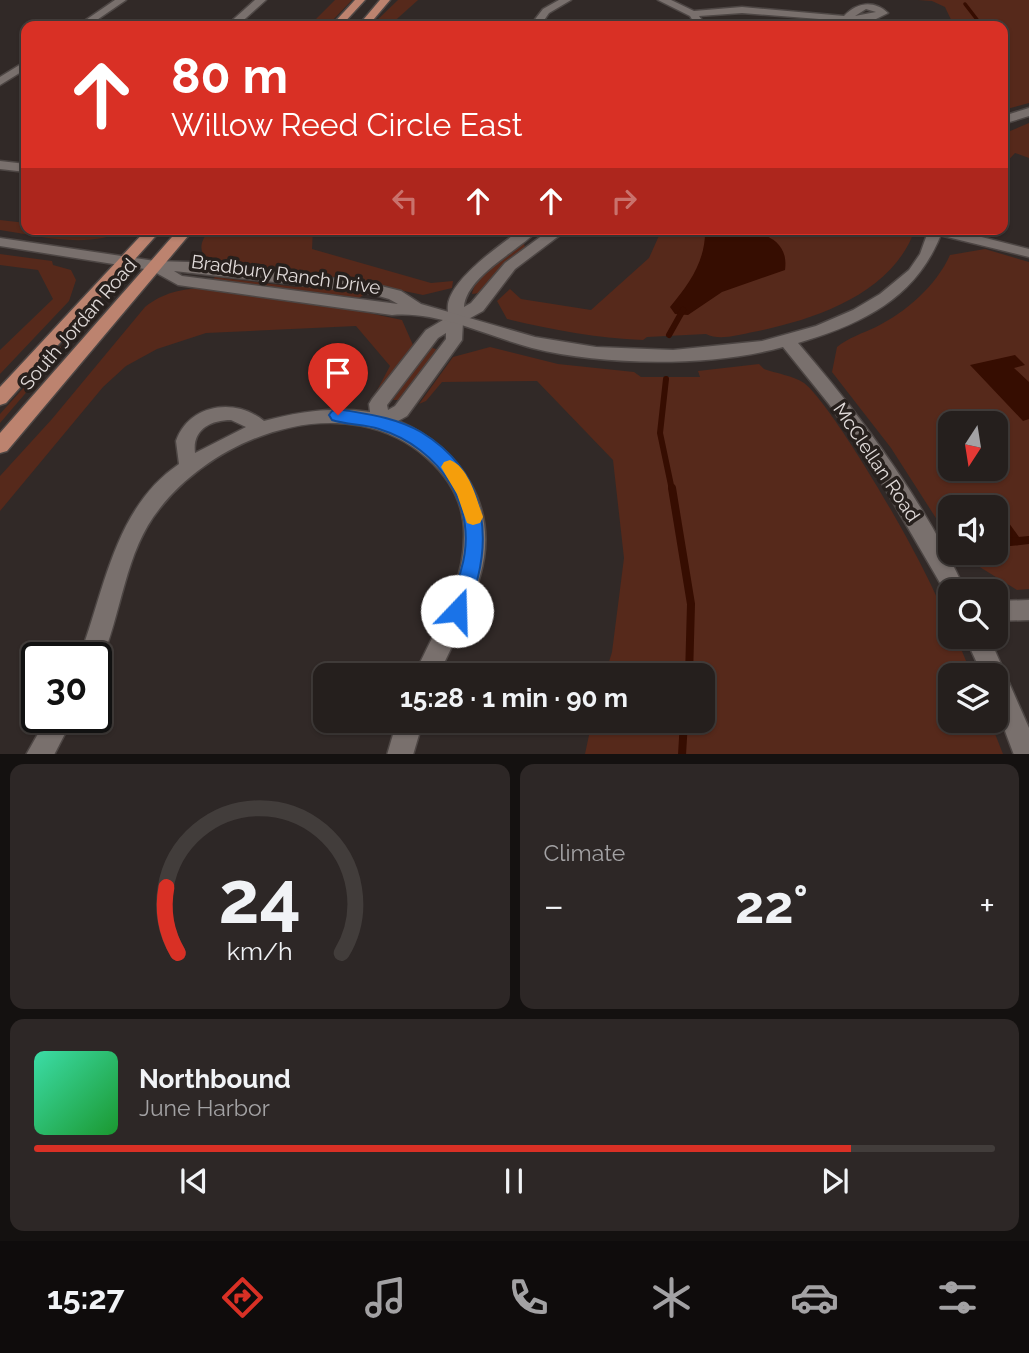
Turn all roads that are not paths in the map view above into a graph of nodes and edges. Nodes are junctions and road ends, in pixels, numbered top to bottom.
1 (121, 0) edge
2 (261, 0) edge
3 (360, 0) edge
4 (386, 0) edge
5 (562, 0) edge
6 (663, 0) edge
7 (693, 14) junction
8 (848, 17) dead end
9 (90, 21) edge
10 (237, 21) edge
11 (341, 21) edge
12 (367, 21) edge
13 (539, 21) edge
14 (698, 21) edge
15 (21, 67) edge
16 (0, 82) edge
17 (1029, 112) edge
18 (1008, 118) edge
19 (0, 165) edge
20 (21, 167) edge
21 (150, 235) edge
22 (182, 235) edge
23 (523, 235) edge
24 (528, 235) edge
25 (552, 235) edge
26 (934, 235) edge
27 (959, 235) edge
28 (0, 242) edge
29 (538, 245) junction
30 (1029, 253) edge
31 (127, 260) junction
32 (155, 266) junction
33 (457, 320) junction
34 (787, 341) junction
35 (0, 398) edge
36 (381, 422) junction
37 (260, 428) junction
38 (0, 446) edge
39 (188, 465) junction
40 (948, 579) edge
41 (1029, 610) edge
42 (1008, 611) edge
43 (97, 642) edge
44 (432, 663) edge
45 (1008, 708) edge
46 (52, 733) edge
47 (406, 733) edge
48 (39, 754) edge
49 (400, 754) edge
50 (1027, 754) edge

1 - 9 street
2 - 10 street
3 - 11 main road
4 - 12 main road
5 - 13 street
6 - 7 street
7 - 8 street
7 - 14 street
15 - 16 street
17 - 18 street
19 - 20 street
21 - 31 main road, South Jordan Road
22 - 32 main road, South Jordan Road
23 - 33 street
24 - 29 street
25 - 29 street
26 - 34 street, Bradbury Ranch Drive
27 - 30 street
28 - 31 street, Bradbury Ranch Drive
29 - 33 street
31 - 32 street, Bradbury Ranch Drive
31 - 35 main road, South Jordan Road
32 - 33 street, Bradbury Ranch Drive
32 - 38 main road, South Jordan Road
33 - 34 street, Bradbury Ranch Drive
33 - 36 street
34 - 40 street, McClellan Road
36 - 37 street
36 - 44 street
37 - 39 street
37 - 39 street
39 - 43 street
41 - 42 street
45 - 50 street
46 - 48 street
47 - 49 street

